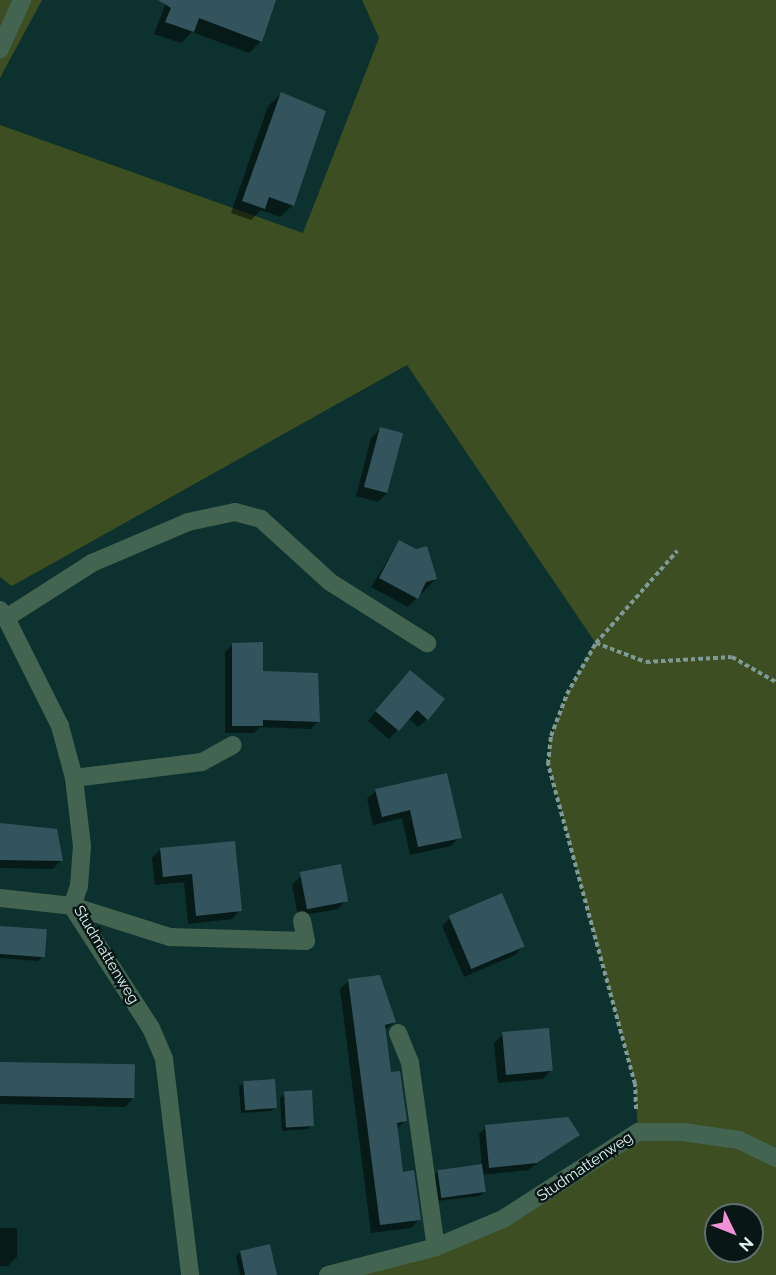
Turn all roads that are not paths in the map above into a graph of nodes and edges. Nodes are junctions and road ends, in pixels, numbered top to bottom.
1 (22, 0) edge
2 (0, 49) edge
3 (3, 614) edge
4 (427, 643) dead end
5 (233, 745) dead end
6 (74, 778) junction
7 (0, 897) edge
8 (72, 906) junction
9 (302, 920) dead end
10 (398, 1033) dead end
11 (776, 1158) edge
12 (436, 1247) junction
13 (190, 1275) edge
14 (328, 1275) edge

1 - 2 street
3 - 4 street
3 - 6 street, Studmattenweg
5 - 6 street
6 - 8 street, Studmattenweg
7 - 8 street
8 - 9 street
8 - 13 street, Studmattenweg
10 - 12 street
11 - 12 street, Studmattenweg
12 - 14 street, Studmattenweg

